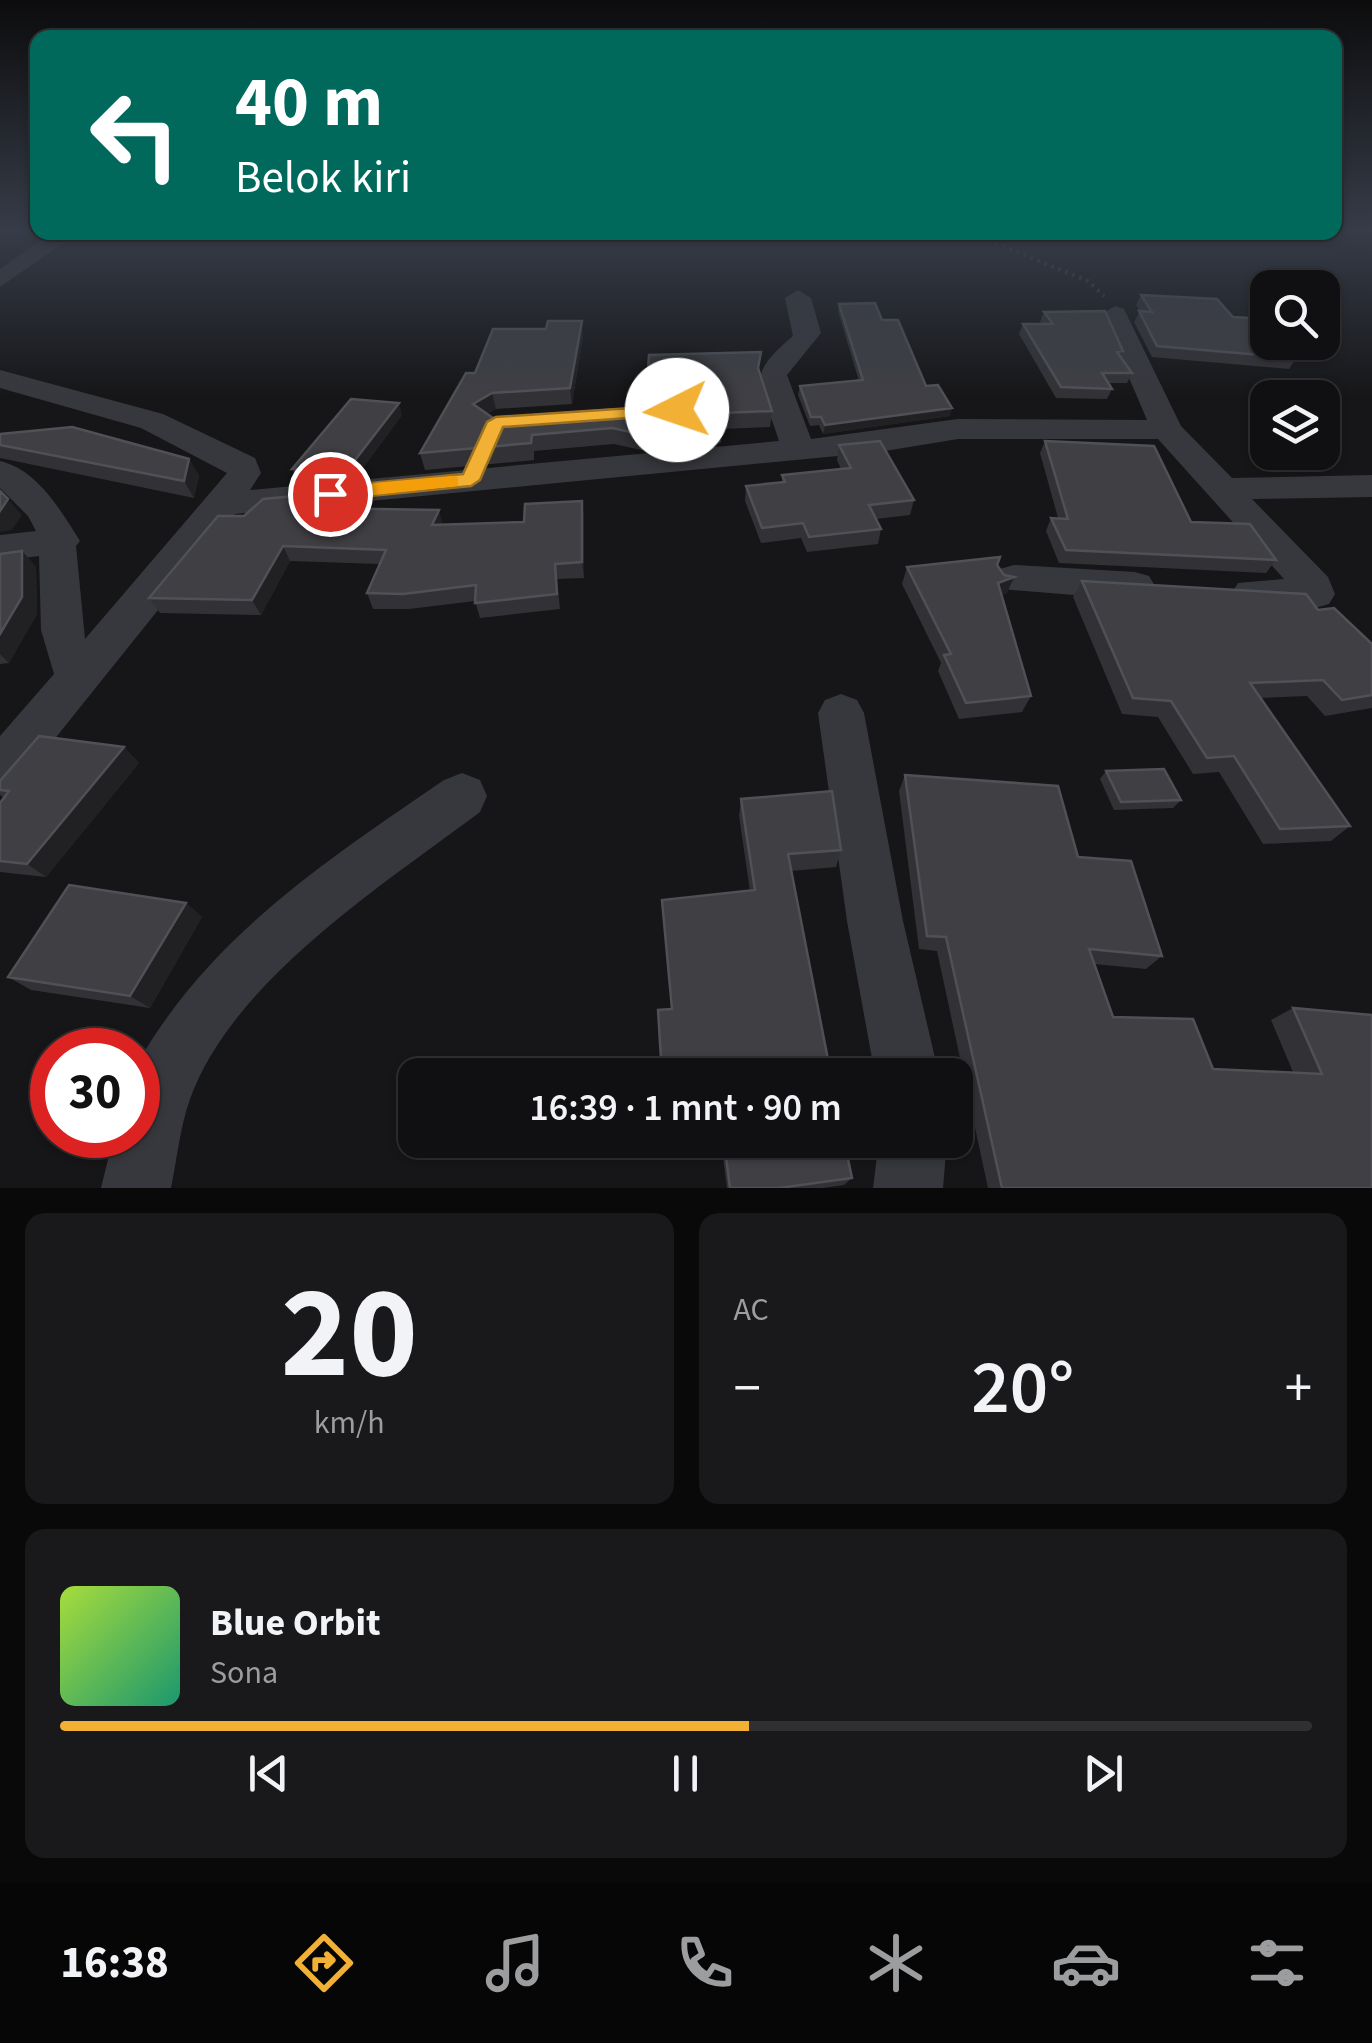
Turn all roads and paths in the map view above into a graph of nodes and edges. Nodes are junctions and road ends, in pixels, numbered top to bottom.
1 (1093, 285) edge
2 (798, 298) dead end
3 (1115, 314) joint
4 (0, 379) edge
5 (1167, 430) junction
6 (798, 449) junction
7 (0, 471) edge
8 (1372, 486) edge
9 (1226, 488) junction
10 (224, 504) junction
11 (61, 541) junction
12 (0, 548) edge
13 (1014, 578) edge
14 (1164, 588) edge
15 (1220, 591) edge
16 (77, 676) junction
17 (841, 713) dead end
18 (0, 771) edge
19 (462, 796) dead end
20 (903, 1058) edge
21 (910, 1158) edge
22 (136, 1188) edge
23 (908, 1188) edge

1 - 3 path
2 - 6 street
3 - 5 street
4 - 10 street
5 - 6 street
5 - 9 street
6 - 10 street
7 - 11 street
8 - 9 street
9 - 15 street
10 - 16 street
11 - 12 street
11 - 16 street
13 - 14 street
16 - 18 street
17 - 20 street
19 - 22 street
21 - 23 street

